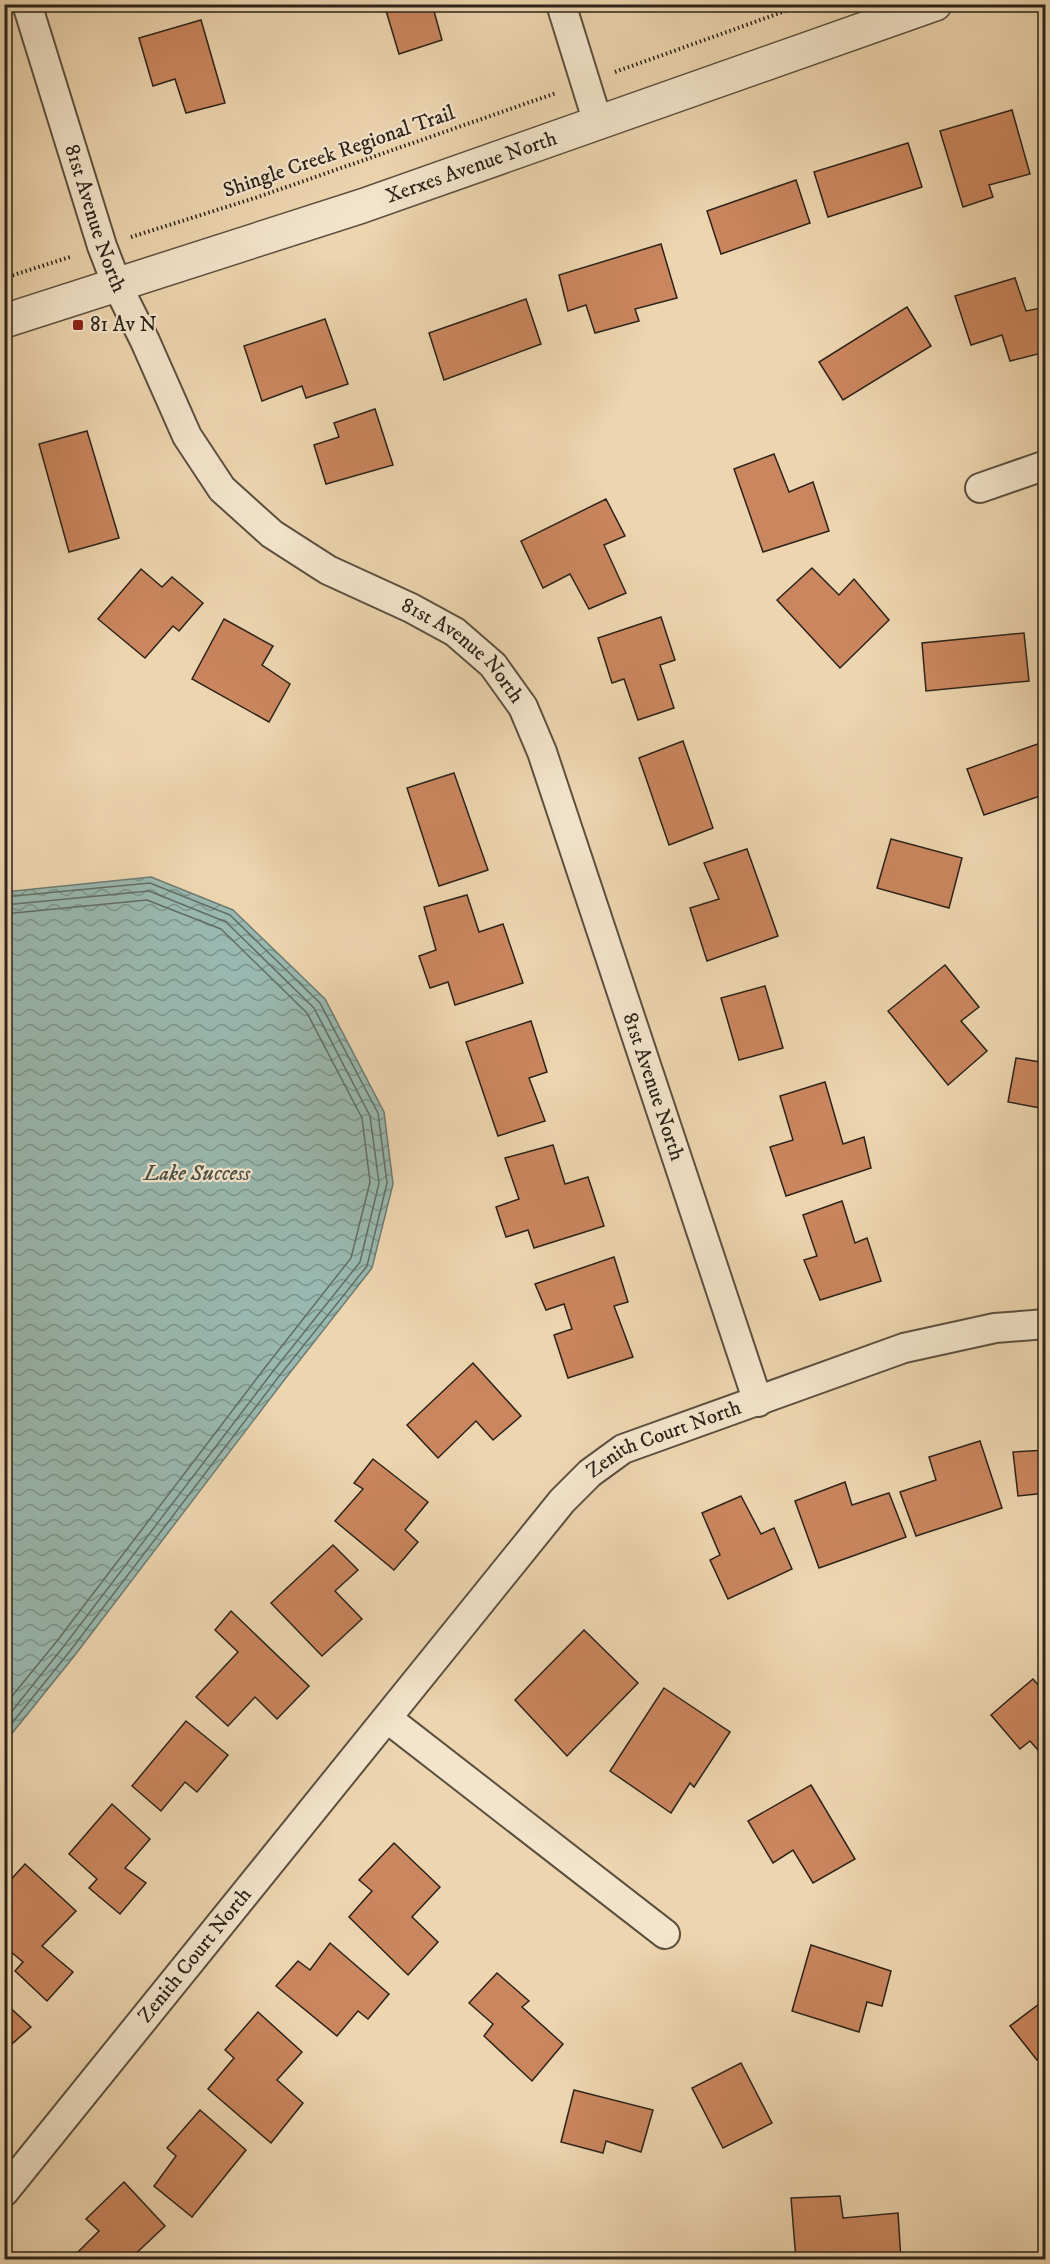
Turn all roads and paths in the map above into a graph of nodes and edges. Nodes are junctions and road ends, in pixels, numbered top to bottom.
1 (27, 4) edge
2 (561, 4) edge
3 (806, 4) edge
4 (934, 4) edge
5 (615, 72) dead end
6 (556, 93) dead end
7 (598, 123) junction
8 (131, 237) dead end
9 (70, 257) dead end
10 (4, 278) edge
11 (117, 285) junction
12 (4, 321) edge
13 (1046, 465) edge
14 (980, 488) dead end
15 (1046, 1324) edge
16 (758, 1402) junction
17 (388, 1719) junction
18 (665, 1934) dead end
19 (4, 2192) edge

1 - 11 street, 81st Avenue North
2 - 7 street
3 - 5 path
4 - 7 street, Xerxes Avenue North
6 - 8 path, Shingle Creek Regional Trail
7 - 11 street, Xerxes Avenue North
9 - 10 path
11 - 12 street, Xerxes Avenue North
11 - 16 street, 81st Avenue North
13 - 14 street
15 - 16 street, Zenith Court North
16 - 17 street, Zenith Court North
17 - 18 street
17 - 19 street, Zenith Court North

